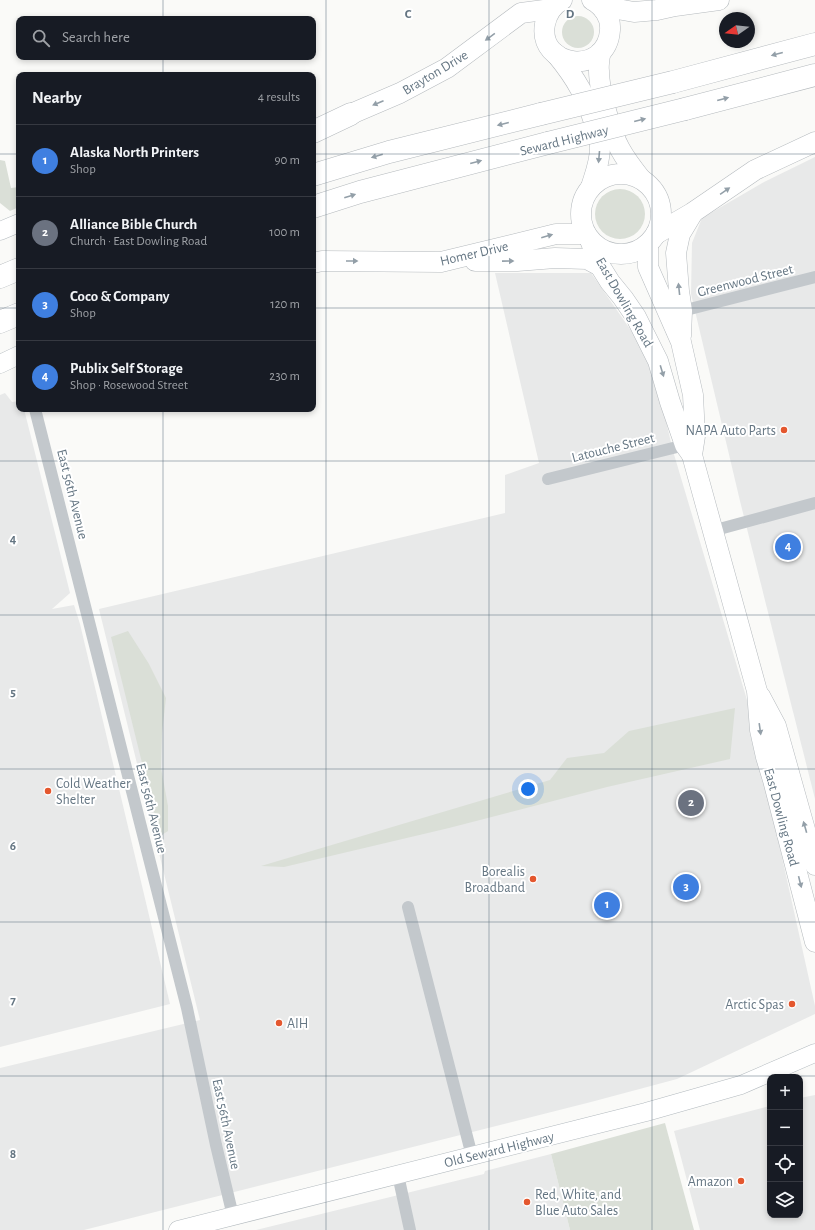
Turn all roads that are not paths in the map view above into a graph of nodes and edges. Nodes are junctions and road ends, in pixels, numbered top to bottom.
1 (719, 0) edge
2 (598, 3) edge
3 (546, 5) edge
4 (815, 44) edge
5 (550, 48) junction
6 (600, 53) junction
7 (815, 75) edge
8 (351, 114) junction
9 (316, 125) edge
10 (316, 131) edge
11 (815, 142) edge
12 (316, 174) edge
13 (641, 179) junction
14 (591, 187) junction
15 (316, 206) edge
16 (692, 213) junction
17 (16, 225) edge
18 (0, 231) edge
19 (588, 237) junction
20 (652, 239) junction
21 (316, 262) edge
22 (441, 262) junction
23 (600, 266) junction
24 (16, 270) edge
25 (0, 277) edge
26 (815, 278) edge
27 (682, 311) junction
28 (16, 315) edge
29 (0, 322) edge
30 (16, 332) edge
31 (0, 337) edge
32 (681, 342) junction
33 (16, 357) edge
34 (0, 364) edge
35 (36, 412) edge
36 (688, 450) junction
37 (548, 479) dead end
38 (815, 503) edge
39 (712, 531) junction
40 (757, 691) junction
41 (815, 865) edge
42 (408, 907) dead end
43 (815, 942) edge
44 (815, 1053) edge
45 (472, 1156) junction
46 (398, 1175) junction
47 (232, 1216) junction
48 (178, 1230) edge
49 (410, 1230) edge

1 - 2 main road
2 - 6 main road
3 - 5 main road
3 -> 8 main road, Brayton Drive
4 -> 12 highway, bridge
5 - 6 main road
5 -> 14 main road
6 - 13 main road
15 -> 7 highway, Seward Highway, bridge
8 - 9 main road, Brayton Drive
8 - 10 highway
16 -> 11 main road
13 - 14 main road
13 - 20 main road
14 - 19 main road
16 - 20 main road
27 -> 16 main road
17 - 18 main road
19 - 20 main road
22 -> 19 main road, Homer Drive
19 - 23 main road, East Dowling Road
20 - 32 main road, East Dowling Road
21 -> 22 main road, Homer Drive
22 -> 23 main road
23 -> 36 main road, East Dowling Road
24 - 25 highway
26 - 27 street, Greenwood Street
27 - 32 main road
28 - 29 highway
30 - 31 highway
32 - 36 main road, East Dowling Road
33 - 34 main road
35 - 47 street, East 56th Avenue
36 - 37 street, Latouche Street
36 - 39 main road, East Dowling Road
38 - 39 street
39 - 40 main road, East Dowling Road
41 -> 40 main road, East Dowling Road
40 -> 43 main road, East Dowling Road
42 - 45 street
44 - 45 main road, Old Seward Highway
45 - 46 main road, Old Seward Highway
46 - 47 main road, Old Seward Highway
46 - 49 street
47 - 48 main road, Old Seward Highway

